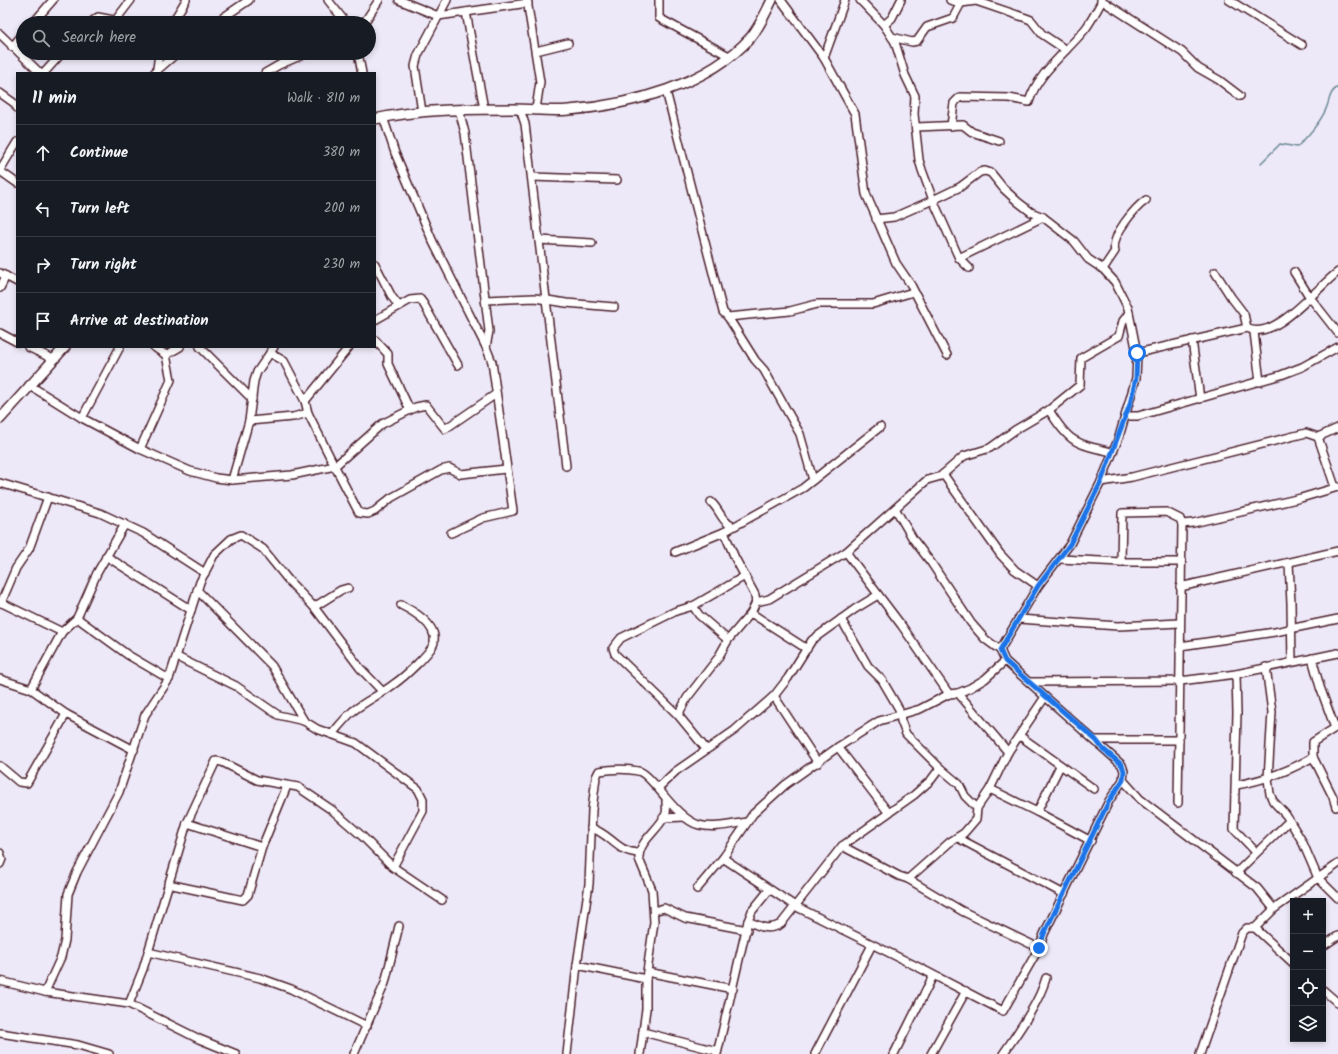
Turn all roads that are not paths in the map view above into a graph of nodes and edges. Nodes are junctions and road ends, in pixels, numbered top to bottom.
1 (53, 0) edge
2 (131, 0) edge
3 (186, 0) edge
4 (249, 0) edge
5 (328, 0) edge
6 (379, 0) edge
7 (399, 0) edge
8 (446, 0) edge
9 (659, 0) edge
10 (772, 0) edge
11 (781, 0) edge
12 (845, 0) edge
13 (860, 0) edge
14 (901, 0) edge
15 (950, 0) edge
16 (1101, 0) edge
17 (1229, 0) edge
18 (528, 2) edge
19 (961, 3) junction
20 (466, 12) junction
21 (39, 16) edge
22 (119, 16) edge
23 (178, 16) edge
24 (225, 16) edge
25 (341, 16) edge
26 (369, 16) edge
27 (438, 16) junction
28 (884, 25) junction
29 (0, 34) edge
30 (892, 37) junction
31 (16, 42) edge
32 (568, 43) dead end
33 (1302, 45) dead end
34 (12, 47) junction
35 (536, 50) junction
36 (1066, 50) junction
37 (16, 51) edge
38 (729, 56) junction
39 (824, 58) junction
40 (26, 60) edge
41 (56, 60) edge
42 (158, 60) edge
43 (169, 60) edge
44 (291, 60) edge
45 (359, 60) edge
46 (156, 71) edge
47 (39, 72) edge
48 (45, 72) edge
49 (267, 72) edge
50 (362, 72) edge
51 (666, 91) junction
52 (0, 93) edge
53 (1240, 96) dead end
54 (16, 103) edge
55 (484, 109) junction
56 (520, 109) junction
57 (536, 109) junction
58 (460, 110) junction
59 (422, 112) junction
60 (379, 118) edge
61 (951, 126) junction
62 (916, 127) junction
63 (999, 140) dead end
64 (16, 144) edge
65 (0, 171) edge
66 (532, 177) junction
67 (617, 180) dead end
68 (16, 182) edge
69 (933, 200) junction
70 (1146, 200) dead end
71 (1043, 217) junction
72 (876, 219) junction
73 (539, 240) junction
74 (592, 243) dead end
75 (959, 258) junction
76 (376, 266) edge
77 (969, 268) dead end
78 (1102, 269) junction
79 (1215, 272) dead end
80 (1294, 272) dead end
81 (1338, 272) edge
82 (3, 274) edge
83 (16, 281) edge
84 (0, 288) edge
85 (913, 292) junction
86 (1310, 296) junction
87 (485, 300) junction
88 (547, 300) junction
89 (400, 306) junction
90 (614, 307) dead end
91 (1129, 313) junction
92 (728, 317) junction
93 (376, 319) edge
94 (1251, 330) junction
95 (0, 333) edge
96 (1338, 333) edge
97 (1192, 340) junction
98 (16, 341) edge
99 (376, 341) edge
100 (486, 347) junction
101 (1338, 347) edge
102 (30, 348) edge
103 (64, 348) edge
104 (119, 348) edge
105 (156, 348) edge
106 (178, 348) edge
107 (201, 348) edge
108 (348, 348) edge
109 (272, 350) edge
110 (1137, 353) junction
111 (166, 355) junction
112 (947, 355) dead end
113 (53, 359) junction
114 (458, 365) dead end
115 (1260, 382) junction
116 (29, 385) junction
117 (496, 394) junction
118 (252, 399) junction
119 (1200, 399) junction
120 (306, 401) junction
121 (410, 410) junction
122 (1049, 410) junction
123 (308, 413) junction
124 (1126, 416) junction
125 (82, 418) junction
126 (0, 419) edge
127 (249, 421) junction
128 (880, 427) dead end
129 (1338, 428) edge
130 (1318, 436) junction
131 (140, 449) junction
132 (1112, 452) junction
133 (335, 466) junction
134 (566, 466) dead end
135 (506, 469) junction
136 (943, 474) junction
137 (232, 480) junction
138 (813, 480) junction
139 (1101, 482) junction
140 (0, 483) edge
141 (1337, 487) edge
142 (48, 497) junction
143 (711, 502) dead end
144 (896, 510) junction
145 (125, 524) junction
146 (1182, 524) junction
147 (732, 526) junction
148 (724, 532) junction
149 (451, 533) dead end
150 (1338, 551) edge
151 (675, 552) dead end
152 (846, 552) junction
153 (106, 556) junction
154 (1060, 559) junction
155 (1121, 562) junction
156 (1180, 562) junction
157 (1289, 563) junction
158 (205, 573) junction
159 (745, 576) junction
160 (1038, 586) junction
161 (1180, 587) junction
162 (348, 588) dead end
163 (197, 590) junction
164 (878, 595) junction
165 (0, 602) edge
166 (756, 602) junction
167 (401, 605) dead end
168 (693, 606) junction
169 (314, 607) junction
170 (191, 610) junction
171 (750, 613) junction
172 (76, 618) junction
173 (841, 619) junction
174 (1019, 619) junction
175 (1338, 620) edge
176 (1180, 623) junction
177 (1292, 629) junction
178 (62, 632) junction
179 (728, 640) junction
180 (1180, 646) junction
181 (807, 649) junction
182 (1000, 650) junction
183 (1338, 653) edge
184 (177, 657) junction
185 (1312, 658) junction
186 (1005, 661) junction
187 (1292, 662) junction
188 (1266, 667) junction
189 (1236, 674) junction
190 (0, 679) edge
191 (169, 679) junction
192 (1180, 681) junction
193 (1031, 682) junction
194 (31, 689) junction
195 (382, 691) junction
196 (958, 693) junction
197 (948, 694) junction
198 (774, 696) junction
199 (1045, 697) junction
200 (66, 714) junction
201 (900, 714) junction
202 (678, 715) junction
203 (304, 721) junction
204 (1336, 727) edge
205 (332, 734) junction
206 (1020, 736) junction
207 (1096, 740) junction
208 (1179, 740) junction
209 (838, 746) junction
210 (706, 749) junction
211 (134, 750) junction
212 (1008, 752) junction
213 (1313, 757) junction
214 (818, 763) junction
215 (0, 766) edge
216 (1060, 766) junction
217 (940, 768) junction
218 (1268, 779) junction
219 (1123, 780) junction
220 (1236, 785) junction
221 (287, 786) junction
222 (658, 788) junction
223 (990, 789) junction
224 (1094, 789) dead end
225 (1335, 795) edge
226 (666, 801) junction
227 (1178, 803) dead end
228 (1336, 807) dead end
229 (977, 808) junction
230 (888, 812) junction
231 (1037, 812) junction
232 (684, 817) junction
233 (663, 818) junction
234 (1289, 821) junction
235 (747, 822) junction
236 (187, 823) junction
237 (591, 828) junction
238 (958, 838) junction
239 (1091, 841) junction
240 (842, 846) junction
241 (262, 847) junction
242 (1256, 852) junction
243 (0, 853) edge
244 (639, 854) junction
245 (723, 858) junction
246 (0, 864) edge
247 (1338, 864) edge
248 (393, 867) junction
249 (1236, 873) junction
250 (1318, 878) junction
251 (908, 879) junction
252 (168, 884) junction
253 (697, 889) dead end
254 (769, 890) junction
255 (1064, 894) junction
256 (1338, 898) edge
257 (442, 900) dead end
258 (795, 906) junction
259 (1274, 909) junction
260 (654, 911) junction
261 (748, 921) junction
262 (399, 926) dead end
263 (1255, 928) junction
264 (747, 930) junction
265 (1338, 936) edge
266 (1326, 944) edge
267 (872, 945) junction
268 (1039, 948) junction
269 (148, 952) junction
270 (1290, 960) edge
271 (577, 965) junction
272 (646, 976) junction
273 (933, 976) junction
274 (1046, 978) dead end
275 (0, 981) edge
276 (733, 988) junction
277 (966, 991) junction
278 (45, 992) junction
279 (1326, 993) edge
280 (1338, 1003) edge
281 (129, 1004) junction
282 (366, 1026) junction
283 (642, 1032) junction
284 (0, 1033) edge
285 (717, 1052) edge
286 (99, 1053) edge
287 (109, 1054) edge
288 (236, 1054) edge
289 (354, 1054) edge
290 (567, 1054) edge
291 (640, 1054) edge
292 (815, 1054) edge
293 (894, 1054) edge
294 (931, 1054) edge
295 (1003, 1054) edge
296 (1200, 1054) edge

1 - 21 street
2 - 22 street
3 - 23 street
4 - 24 street
5 - 25 street
6 - 26 street
7 - 27 street
8 - 27 street
9 - 38 street
10 - 38 street
11 - 39 street
12 - 39 street
13 - 28 street
14 - 28 street
15 - 19 street
16 - 36 street
16 - 53 street
17 - 33 street
18 - 20 street
18 - 35 street
19 - 30 street
19 - 36 street
20 - 27 street
20 - 55 street
27 - 59 street
28 - 30 street
29 - 34 street
30 - 62 street
31 - 34 street
32 - 35 street
34 - 37 street
35 - 57 street
36 - 61 street
38 - 51 street
39 - 72 street
40 - 47 street
41 - 48 street
42 - 46 street
43 - 46 street
44 - 49 street
45 - 50 street
51 - 57 street
51 - 92 street
52 - 54 street
55 - 56 street
55 - 58 street
56 - 57 street
56 - 66 street
58 - 59 street
58 - 87 street
59 - 60 street
60 - 100 street
61 - 62 street
61 - 63 street
62 - 69 street
64 - 65 street
65 - 68 street
66 - 67 street
66 - 73 street
69 - 71 street
69 - 72 street
69 - 75 street
70 - 78 street
71 - 75 street
71 - 78 street
72 - 85 street
73 - 74 street
73 - 88 street
75 - 77 street
76 - 89 street
78 - 91 street
79 - 94 street
80 - 86 street
81 - 86 street
82 - 83 street
82 - 84 street
85 - 92 street
85 - 112 street
86 - 94 street
86 - 96 street
87 - 88 street
87 - 100 street
88 - 90 street
88 - 134 street
89 - 93 street
89 - 114 street
91 - 110 street
91 - 122 street
92 - 138 street
94 - 97 street
94 - 115 street
95 - 98 street
97 - 110 street
97 - 119 street
99 - 121 street
100 - 117 street
101 - 115 street
102 - 113 street
103 - 113 street
104 - 125 street
105 - 111 street
106 - 111 street
107 - 118 street
108 - 120 street
109 - 118 street
109 - 120 street
110 - 124 street
111 - 131 street
113 - 116 street
115 - 119 street
116 - 125 street
116 - 126 street
117 - 121 street
117 - 135 street
118 - 127 street
119 - 124 street
120 - 123 street
121 - 133 street
122 - 132 street
122 - 136 street
123 - 127 street
123 - 133 street
124 - 132 street
125 - 131 street
127 - 137 street
128 - 138 street
129 - 130 street
130 - 139 street
130 - 141 street
131 - 137 street
132 - 139 street
133 - 135 street
133 - 137 street
135 - 149 street
136 - 144 street
136 - 160 street
138 - 147 street
139 - 154 street
140 - 142 street
141 - 146 street
142 - 145 street
142 - 165 street
143 - 147 street
144 - 152 street
144 - 182 street
145 - 153 street
145 - 158 street
146 - 155 street
146 - 156 street
147 - 148 street
148 - 151 street
148 - 159 street
150 - 157 street
152 - 164 street
152 - 166 street
153 - 170 street
153 - 172 street
154 - 155 street
154 - 160 street
155 - 156 street
156 - 161 street
157 - 161 street
157 - 177 street
158 - 163 street
158 - 169 street
159 - 166 street
159 - 168 street
160 - 174 street
161 - 176 street
162 - 169 street
163 - 170 street
163 - 203 street
164 - 173 street
164 - 197 street
165 - 178 street
166 - 171 street
167 - 195 street
168 - 179 street
168 - 202 street
169 - 195 street
170 - 184 street
171 - 179 street
171 - 181 street
172 - 178 street
172 - 191 street
173 - 181 street
173 - 201 street
174 - 176 street
174 - 182 street
175 - 177 street
176 - 180 street
177 - 180 street
177 - 187 street
178 - 194 street
179 - 202 street
180 - 192 street
181 - 198 street
182 - 186 street
183 - 185 street
184 - 191 street
184 - 203 street
185 - 187 street
185 - 204 street
186 - 193 street
186 - 196 street
187 - 188 street
188 - 189 street
188 - 218 street
189 - 192 street
189 - 220 street
190 - 194 street
191 - 211 street
192 - 193 street
192 - 208 street
193 - 199 street
194 - 200 street
195 - 205 street
196 - 197 street
196 - 212 street
197 - 201 street
198 - 210 street
198 - 214 street
199 - 206 street
199 - 207 street
200 - 211 street
200 - 215 street
201 - 209 street
201 - 217 street
202 - 210 street
203 - 205 street
204 - 213 street
205 - 248 street
206 - 212 street
206 - 216 street
207 - 208 street
207 - 219 street
208 - 227 street
209 - 214 street
209 - 230 street
210 - 222 street
211 - 278 street
212 - 223 street
213 - 218 street
213 - 225 street
214 - 235 street
216 - 224 street
216 - 231 street
217 - 229 street
217 - 230 street
218 - 220 street
218 - 234 street
219 - 239 street
219 - 249 street
220 - 242 street
221 - 236 street
221 - 241 street
221 - 248 street
222 - 226 street
222 - 237 street
223 - 229 street
223 - 231 street
225 - 228 street
226 - 232 street
226 - 233 street
229 - 238 street
230 - 240 street
231 - 239 street
232 - 233 street
232 - 235 street
233 - 244 street
234 - 242 street
234 - 250 street
235 - 245 street
236 - 241 street
236 - 252 street
237 - 244 street
237 - 271 street
238 - 251 street
238 - 255 street
239 - 255 street
240 - 251 street
240 - 258 street
241 - 252 street
242 - 249 street
243 - 246 street
244 - 260 street
245 - 253 street
245 - 254 street
247 - 250 street
248 - 257 street
249 - 259 street
250 - 256 street
250 - 259 street
251 - 268 street
252 - 269 street
254 - 258 street
254 - 261 street
255 - 268 street
258 - 261 street
258 - 267 street
259 - 263 street
260 - 264 street
260 - 272 street
261 - 264 street
262 - 282 street
263 - 270 street
263 - 296 street
264 - 276 street
265 - 266 street
267 - 273 street
267 - 292 street
268 - 277 street
269 - 281 street
269 - 282 street
271 - 272 street
271 - 290 street
272 - 276 street
272 - 283 street
273 - 277 street
273 - 293 street
274 - 295 street
275 - 278 street
276 - 285 street
277 - 294 street
278 - 281 street
279 - 280 street
281 - 288 street
282 - 289 street
283 - 285 street
283 - 291 street
284 - 286 street
286 - 287 street

